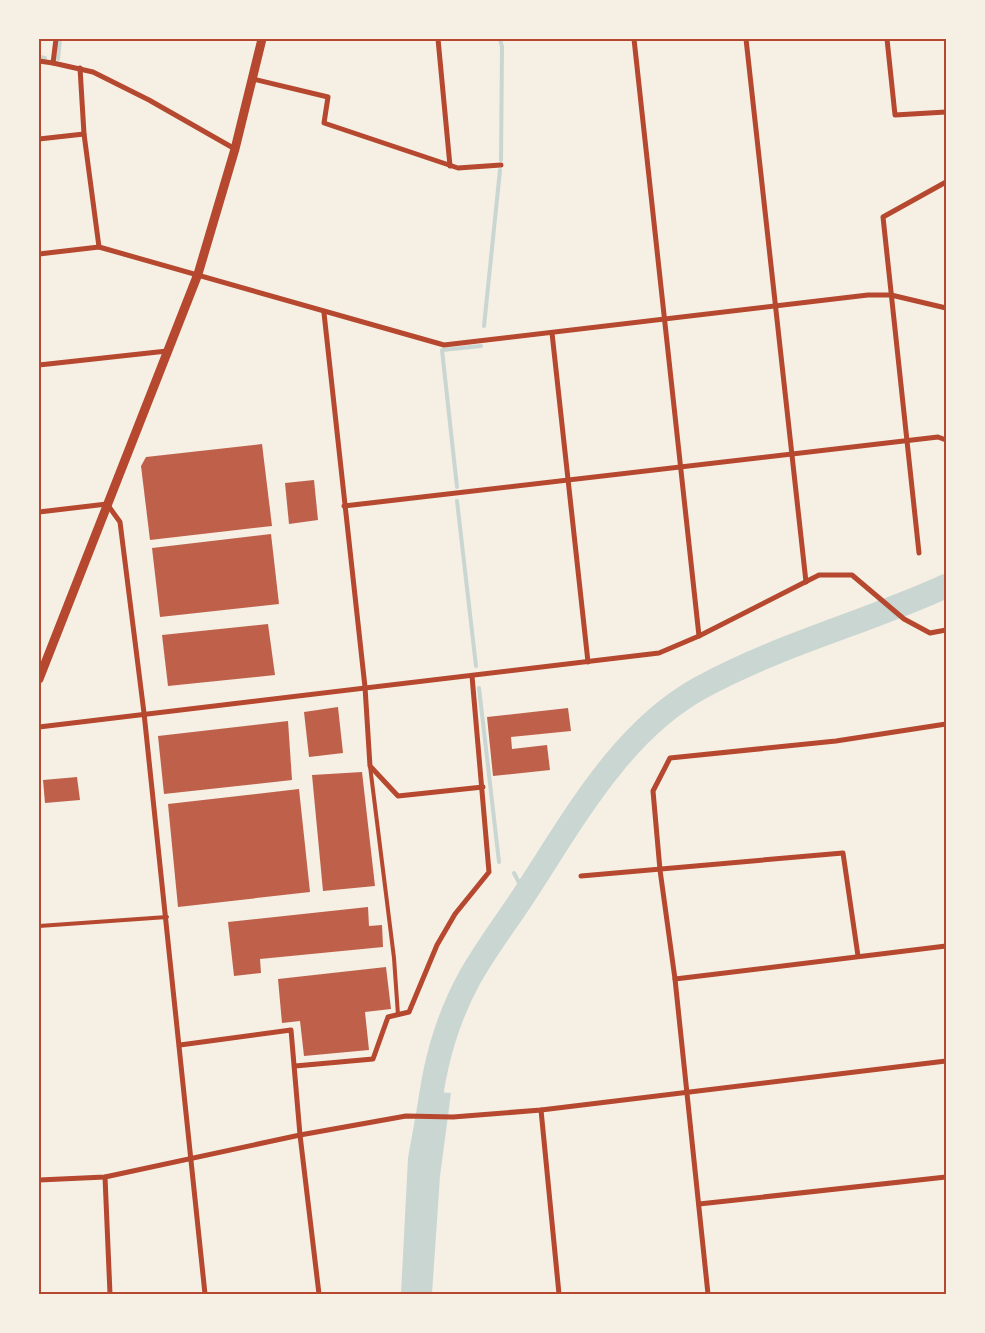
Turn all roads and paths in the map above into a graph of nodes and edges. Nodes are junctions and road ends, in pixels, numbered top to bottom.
1 (56, 39) edge
2 (262, 39) edge
3 (438, 39) edge
4 (634, 39) edge
5 (746, 39) edge
6 (888, 39) edge
7 (39, 61) edge
8 (54, 62) junction
9 (80, 68) junction
10 (253, 78) junction
11 (946, 112) edge
12 (84, 134) junction
13 (39, 139) edge
14 (235, 149) junction
15 (501, 165) dead end
16 (450, 166) junction
17 (946, 182) edge
18 (99, 247) junction
19 (39, 254) edge
20 (198, 274) junction
21 (891, 294) junction
22 (774, 308) junction
23 (946, 308) edge
24 (324, 313) junction
25 (664, 320) junction
26 (552, 333) junction
27 (169, 351) junction
28 (39, 365) edge
29 (946, 440) edge
30 (908, 441) junction
31 (791, 455) junction
32 (681, 468) junction
33 (568, 480) junction
34 (107, 504) junction
35 (344, 506) junction
36 (39, 512) edge
37 (918, 553) dead end
38 (806, 582) junction
39 (946, 630) edge
40 (699, 636) junction
41 (588, 662) junction
42 (472, 676) junction
43 (39, 679) edge
44 (365, 687) junction
45 (144, 713) junction
46 (946, 724) edge
47 (39, 727) edge
48 (370, 766) junction
49 (483, 787) junction
50 (660, 870) junction
51 (581, 876) dead end
52 (167, 917) junction
53 (39, 926) edge
54 (946, 946) edge
55 (858, 956) junction
56 (675, 979) junction
57 (398, 1015) junction
58 (180, 1045) junction
59 (946, 1062) edge
60 (295, 1066) junction
61 (687, 1092) junction
62 (541, 1110) junction
63 (300, 1135) junction
64 (192, 1160) junction
65 (105, 1177) junction
66 (946, 1177) edge
67 (39, 1180) edge
68 (699, 1204) junction
69 (110, 1294) edge
70 (206, 1294) edge
71 (319, 1294) edge
72 (559, 1294) edge
73 (708, 1294) edge

1 - 8 street
2 - 10 street
3 - 16 street
4 - 25 street
5 - 22 street
6 - 11 street
7 - 8 street
8 - 9 street
9 - 12 street
9 - 14 street
10 - 14 street
10 - 16 street
12 - 13 street
12 - 18 street
14 - 20 street
15 - 16 street
17 - 21 street
18 - 19 street
18 - 20 street
20 - 24 street
20 - 27 street
21 - 22 street
21 - 23 street
21 - 30 street
22 - 25 street
22 - 31 street
24 - 26 street
24 - 35 street
25 - 26 street
25 - 32 street
26 - 33 street
27 - 28 street
27 - 34 street
29 - 30 street
30 - 31 street
30 - 37 street
31 - 32 street
31 - 38 street
32 - 33 street
32 - 40 street
33 - 35 street
33 - 41 street
34 - 36 street
34 - 43 street
34 - 45 street
35 - 44 street
38 - 39 street
38 - 40 street
40 - 41 street
41 - 42 street
42 - 44 street
42 - 49 street
44 - 45 street
44 - 48 street
45 - 47 street
45 - 52 street
46 - 50 street
48 - 49 street
48 - 57 lane
49 - 57 street
50 - 51 street
50 - 55 street
50 - 56 street
52 - 53 lane
52 - 58 street
54 - 55 street
55 - 56 street
56 - 61 street
57 - 60 street
58 - 60 street
58 - 64 street
59 - 61 street
60 - 63 street
61 - 62 street
61 - 68 street
62 - 63 street
62 - 72 street
63 - 64 street
63 - 71 street
64 - 65 street
64 - 70 street
65 - 67 street
65 - 69 street
66 - 68 street
68 - 73 street

